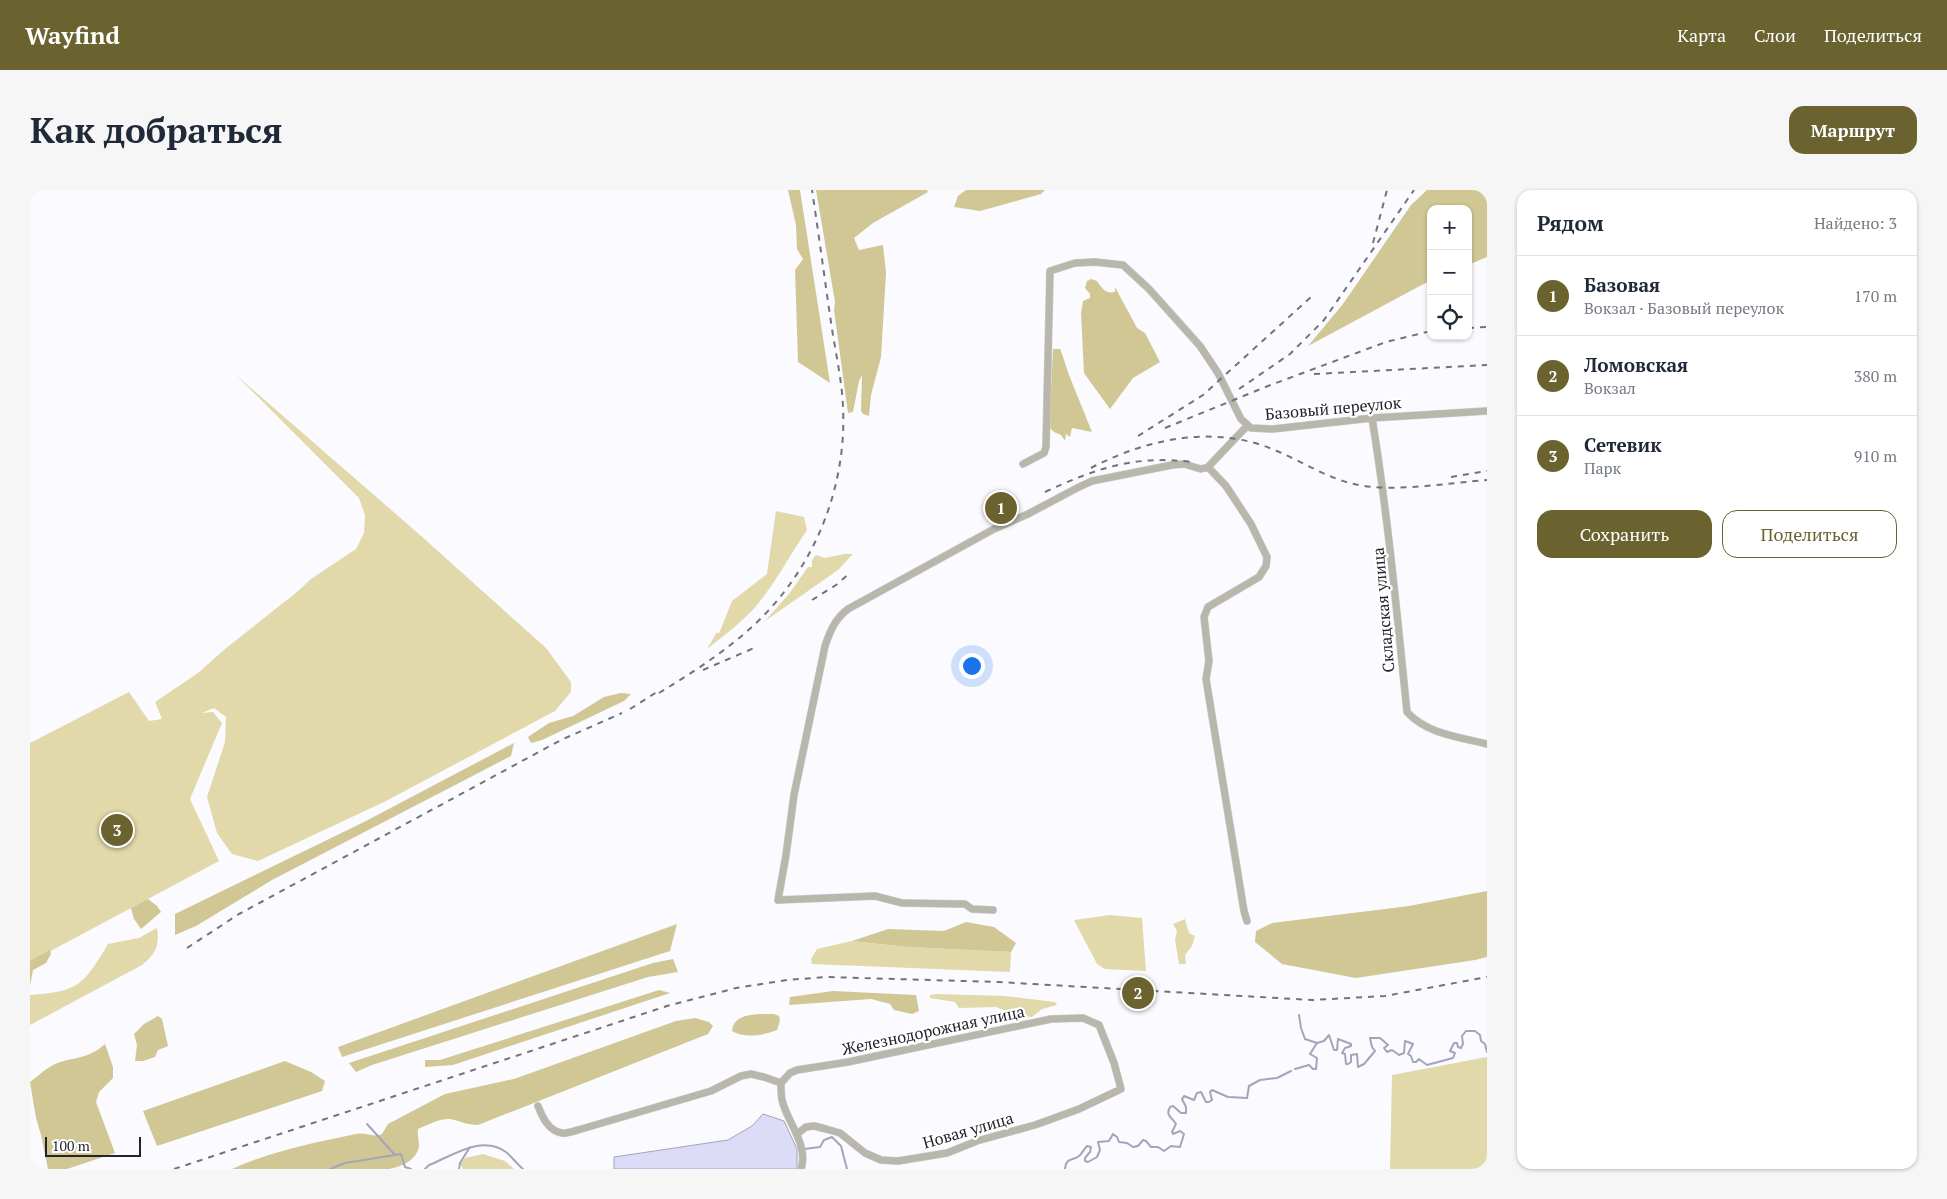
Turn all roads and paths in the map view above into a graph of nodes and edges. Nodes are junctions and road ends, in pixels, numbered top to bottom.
1 (1487, 411) edge
2 (1372, 418) junction
3 (1247, 426) junction
4 (1022, 464) dead end
5 (1208, 467) junction
6 (1487, 744) edge
7 (993, 910) dead end
8 (1248, 922) dead end
9 (781, 1084) junction
10 (1120, 1089) joint
11 (538, 1106) dead end
12 (796, 1134) junction
13 (801, 1169) edge

1 - 2 street, Базовый переулок
2 - 3 street, Базовый переулок
2 - 6 street, Складская улица
3 - 4 street, Базовый переулок
3 - 5 street
5 - 7 street
5 - 8 street
9 - 10 street, Железнодорожная улица
9 - 11 street
9 - 12 street
10 - 12 street, Новая улица
12 - 13 street

